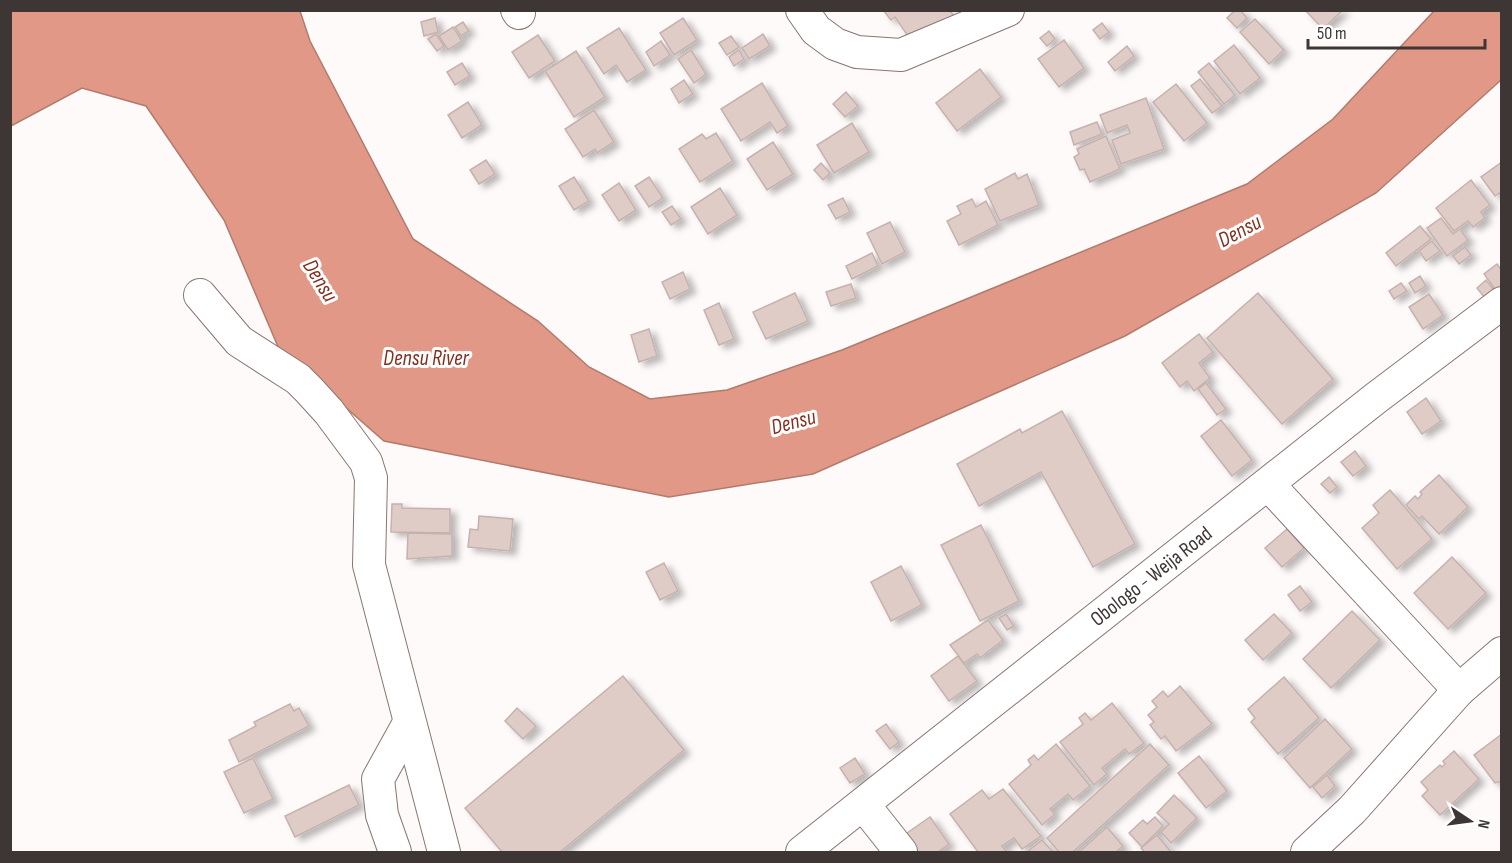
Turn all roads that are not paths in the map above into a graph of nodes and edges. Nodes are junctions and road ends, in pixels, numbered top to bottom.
1 (802, 10) edge
2 (986, 14) edge
3 (200, 295) dead end
4 (1502, 303) edge
5 (1268, 484) junction
6 (1502, 653) edge
7 (1459, 690) junction
8 (409, 723) junction
9 (863, 804) junction
10 (395, 852) edge
11 (444, 852) edge
12 (802, 852) edge
13 (900, 852) edge
14 (1307, 852) edge

1 - 2 street
3 - 8 street
4 - 5 street, Obologo - Weija Road
5 - 7 street
5 - 9 street, Obologo - Weija Road
6 - 7 street
7 - 14 street
8 - 10 street
8 - 11 street
9 - 12 street, Obologo - Weija Road
9 - 13 street

